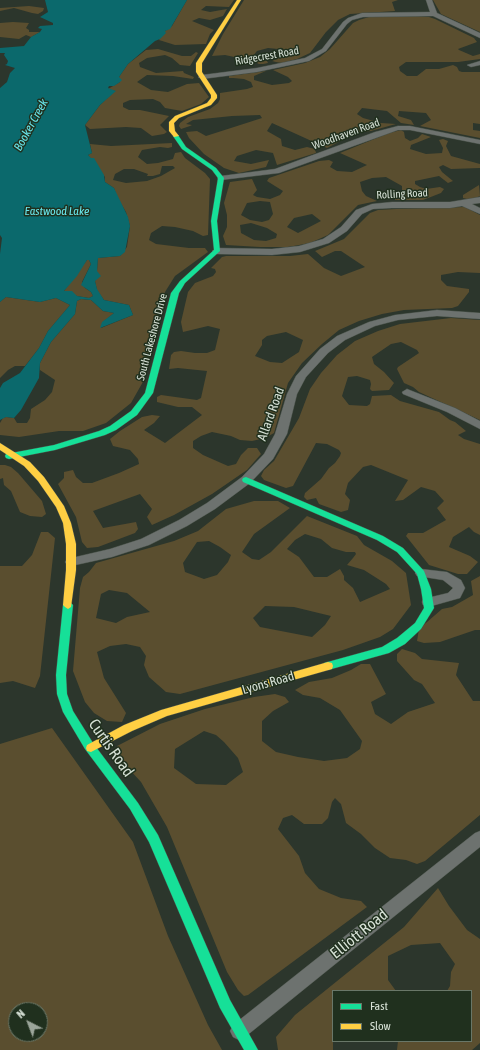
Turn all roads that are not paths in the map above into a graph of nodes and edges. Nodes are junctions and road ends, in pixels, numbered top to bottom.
1 (238, 0) edge
2 (429, 0) edge
3 (434, 14) junction
4 (480, 36) edge
5 (480, 63) edge
6 (471, 66) dead end
7 (202, 77) junction
8 (480, 142) edge
9 (221, 178) junction
10 (480, 200) edge
11 (464, 203) junction
12 (480, 211) edge
13 (217, 251) junction
14 (480, 316) edge
15 (407, 392) dead end
16 (480, 426) edge
17 (0, 446) edge
18 (15, 455) junction
19 (0, 458) edge
20 (246, 480) junction
21 (71, 562) junction
22 (421, 573) junction
23 (428, 602) junction
24 (91, 748) junction
25 (480, 838) edge
26 (239, 1031) junction
27 (251, 1050) edge

1 - 7 street
2 - 3 street
3 - 4 street, Ridgecrest Road
3 - 7 street, Ridgecrest Road
5 - 6 street
7 - 9 street
8 - 9 street, Woodhaven Road
9 - 13 street
10 - 11 street, Rolling Road
11 - 12 street
11 - 13 street, Rolling Road
13 - 18 street, South Lakeshore Drive
14 - 20 street, Allard Road
15 - 16 street
17 - 18 street, Curtis Road
18 - 19 street, South Lakeshore Drive
18 - 21 street, Curtis Road
20 - 21 street, Allard Road
20 - 22 street
21 - 24 street, Curtis Road
22 - 23 street
22 - 23 street
23 - 24 street, Lyons Road
24 - 26 street, Curtis Road
25 - 26 street, Elliott Road
26 - 27 street, Curtis Road

